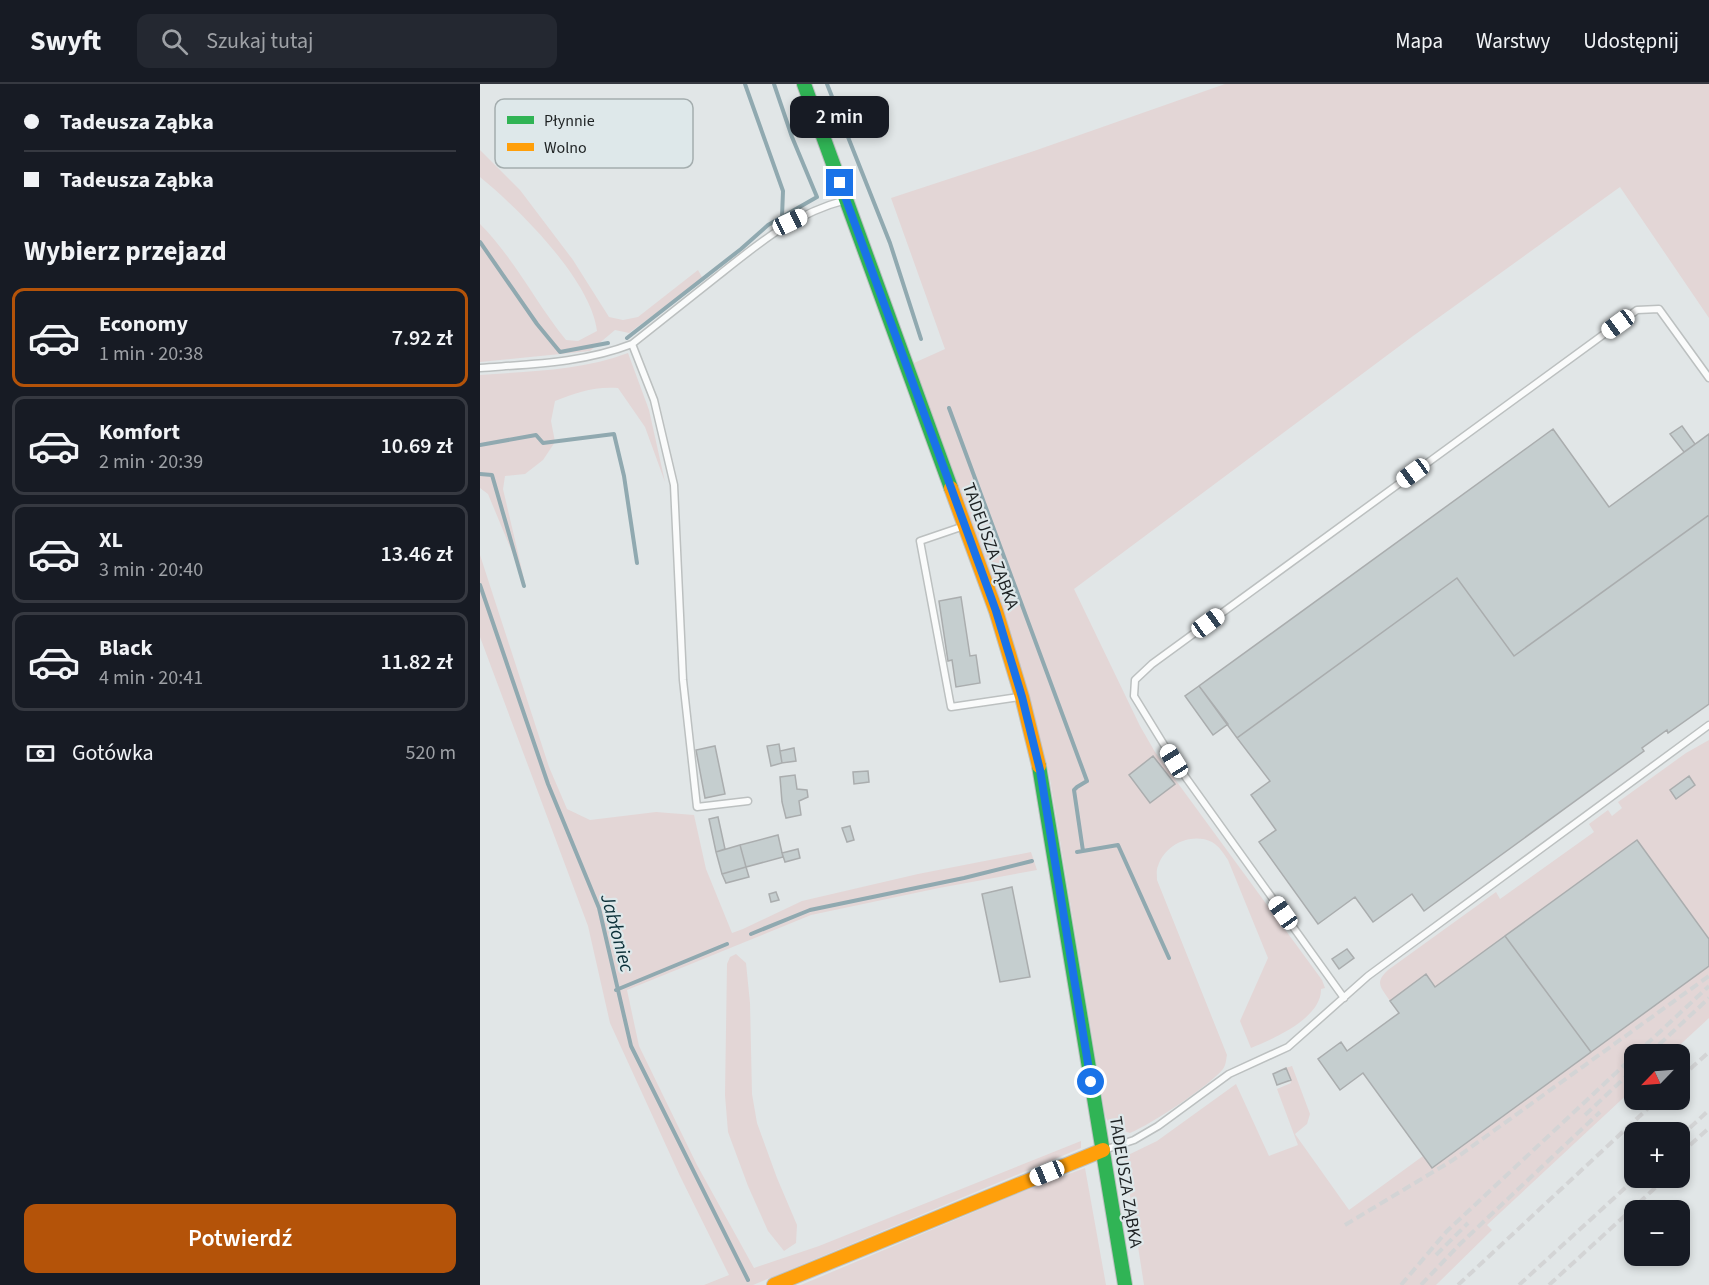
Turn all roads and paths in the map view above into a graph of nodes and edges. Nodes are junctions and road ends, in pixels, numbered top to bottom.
1 (804, 84) edge
2 (846, 200) junction
3 (632, 344) junction
4 (480, 368) edge
5 (1709, 378) edge
6 (964, 526) junction
7 (1022, 697) junction
8 (1709, 725) edge
9 (748, 801) dead end
10 (1344, 998) junction
11 (1103, 1150) junction
12 (774, 1285) edge
13 (1125, 1285) edge

1 - 2 street, TADEUSZA ZĄBKA
2 - 3 lane
2 - 6 street, TADEUSZA ZĄBKA
3 - 4 lane
3 - 9 lane
5 - 10 lane
6 - 7 street, TADEUSZA ZĄBKA
6 - 7 lane
7 - 11 street, TADEUSZA ZĄBKA
8 - 10 lane
10 - 11 lane
11 - 12 street
11 - 13 street, TADEUSZA ZĄBKA

